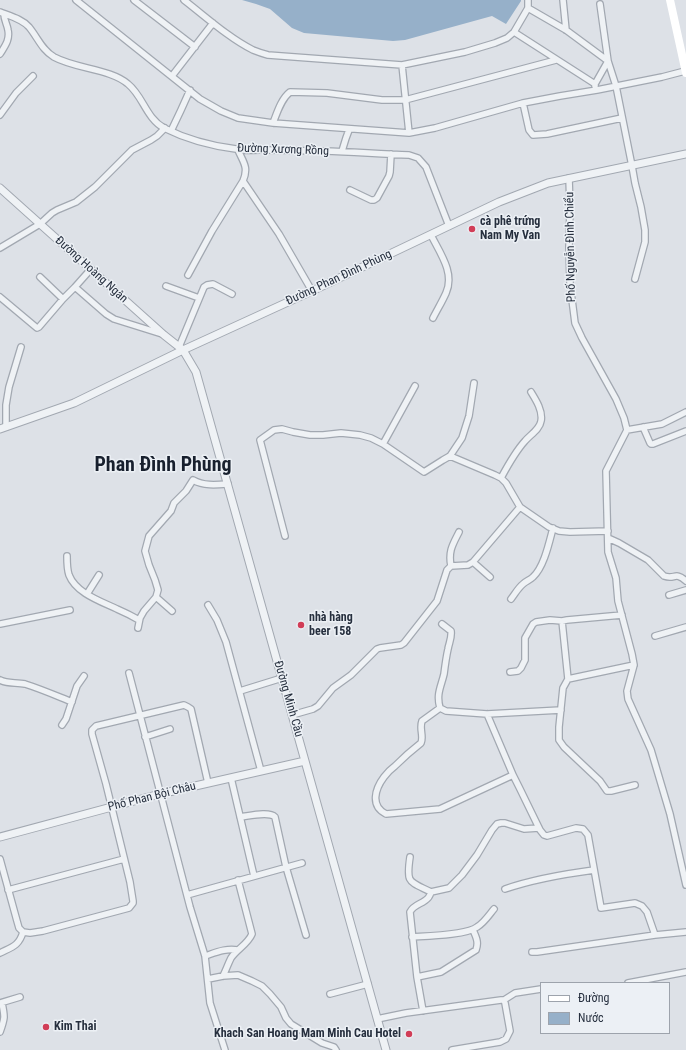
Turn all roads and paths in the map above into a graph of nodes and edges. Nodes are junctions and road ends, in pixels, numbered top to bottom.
1 (76, 0) edge
2 (134, 0) edge
3 (184, 0) edge
4 (528, 0) edge
5 (563, 0) edge
6 (670, 0) edge
7 (600, 4) dead end
8 (528, 8) junction
9 (2, 13) edge
10 (213, 23) junction
11 (566, 30) junction
12 (514, 32) junction
13 (195, 47) junction
14 (0, 54) edge
15 (556, 60) junction
16 (608, 61) junction
17 (402, 65) junction
18 (686, 72) edge
19 (33, 76) dead end
20 (172, 76) junction
21 (595, 84) junction
22 (616, 86) junction
23 (190, 90) junction
24 (596, 90) junction
25 (405, 100) junction
26 (523, 103) junction
27 (0, 116) edge
28 (622, 118) junction
29 (273, 123) junction
30 (168, 129) junction
31 (349, 130) junction
32 (409, 134) junction
33 (238, 150) junction
34 (342, 151) junction
35 (391, 154) junction
36 (686, 154) edge
37 (632, 166) junction
38 (569, 178) junction
39 (243, 181) junction
40 (0, 188) edge
41 (350, 190) dead end
42 (40, 224) junction
43 (449, 226) junction
44 (431, 235) junction
45 (0, 248) edge
46 (91, 269) junction
47 (188, 275) dead end
48 (40, 277) dead end
49 (635, 279) dead end
50 (166, 286) dead end
51 (75, 287) junction
52 (312, 291) junction
53 (232, 294) dead end
54 (0, 297) edge
55 (199, 298) junction
56 (63, 299) junction
57 (433, 318) dead end
58 (164, 335) junction
59 (21, 347) dead end
60 (181, 349) junction
61 (474, 383) dead end
62 (416, 386) dead end
63 (531, 392) dead end
64 (686, 412) edge
65 (643, 427) junction
66 (3, 428) edge
67 (627, 430) junction
68 (686, 431) edge
69 (383, 444) junction
70 (450, 456) junction
71 (501, 478) junction
72 (228, 484) junction
73 (520, 508) junction
74 (553, 528) junction
75 (608, 531) junction
76 (459, 532) dead end
77 (285, 536) dead end
78 (608, 538) junction
79 (67, 556) dead end
80 (473, 562) junction
81 (451, 566) junction
82 (99, 575) dead end
83 (490, 578) dead end
84 (686, 581) edge
85 (686, 590) edge
86 (87, 594) junction
87 (669, 595) dead end
88 (156, 597) junction
89 (512, 599) dead end
90 (208, 605) dead end
91 (70, 610) dead end
92 (172, 611) dead end
93 (622, 615) junction
94 (139, 620) junction
95 (562, 622) junction
96 (0, 624) edge
97 (442, 624) dead end
98 (686, 627) edge
99 (138, 628) dead end
100 (655, 636) dead end
101 (634, 665) junction
102 (510, 672) dead end
103 (129, 673) dead end
104 (84, 676) dead end
105 (282, 678) junction
106 (568, 679) junction
107 (0, 680) edge
108 (240, 691) junction
109 (72, 702) junction
110 (440, 708) junction
111 (561, 710) junction
112 (486, 714) junction
113 (292, 715) junction
114 (140, 716) junction
115 (62, 726) dead end
116 (170, 729) dead end
117 (145, 737) junction
118 (305, 760) junction
119 (261, 771) junction
120 (513, 776) junction
121 (230, 778) junction
122 (208, 783) junction
123 (635, 785) dead end
124 (160, 794) junction
125 (111, 807) junction
126 (240, 817) junction
127 (539, 828) junction
128 (0, 837) edge
129 (410, 857) dead end
130 (0, 859) edge
131 (124, 859) junction
132 (302, 863) dead end
133 (286, 867) junction
134 (594, 870) junction
135 (254, 876) junction
136 (238, 880) junction
137 (686, 884) edge
138 (505, 889) dead end
139 (8, 890) junction
140 (431, 892) junction
141 (186, 895) junction
142 (494, 909) dead end
143 (472, 930) junction
144 (23, 932) junction
145 (686, 932) edge
146 (306, 935) dead end
147 (655, 935) junction
148 (412, 937) junction
149 (238, 950) junction
150 (532, 952) dead end
151 (0, 953) edge
152 (205, 956) junction
153 (686, 972) edge
154 (223, 976) junction
155 (417, 977) junction
156 (208, 979) junction
157 (633, 982) edge
158 (368, 984) junction
159 (540, 989) edge
160 (330, 994) dead end
161 (20, 997) dead end
162 (504, 1000) junction
163 (1, 1003) edge
164 (423, 1011) junction
165 (377, 1019) junction
166 (0, 1032) edge
167 (225, 1050) edge
168 (336, 1050) edge
169 (385, 1050) edge
170 (452, 1050) edge

1 - 20 street
2 - 13 street
3 - 10 street
4 - 8 street
5 - 11 street
6 - 18 main road
7 - 16 street
8 - 11 street
8 - 12 street
9 - 14 street
9 - 30 street, Đường Xương Rồng
10 - 13 street
10 - 17 street
11 - 16 street
12 - 15 street
12 - 17 street
13 - 20 street
15 - 21 street
15 - 25 street
16 - 21 street
16 - 22 street
17 - 25 street
18 - 22 street
19 - 27 street
20 - 23 street
21 - 24 street
22 - 24 street
22 - 28 street
23 - 29 street
23 - 30 street
24 - 26 street
25 - 29 street
25 - 32 street
26 - 28 street
26 - 32 street
28 - 37 street
29 - 31 street
30 - 33 street, Đường Xương Rồng
30 - 42 street
31 - 32 street
31 - 34 street
33 - 34 street, Đường Xương Rồng
33 - 39 street
34 - 35 street, Đường Xương Rồng
35 - 41 street
35 - 43 street, Đường Xương Rồng
36 - 37 street, Đường Phan Đình Phùng
37 - 38 street, Đường Phan Đình Phùng
37 - 49 street
38 - 43 street, Đường Phan Đình Phùng
38 - 67 street, Phố Nguyễn Đình Chiểu
39 - 47 street
39 - 52 street
40 - 42 street, Đường Hoàng Ngân
42 - 45 street
42 - 46 street, Đường Hoàng Ngân
43 - 44 street, Đường Phan Đình Phùng
44 - 52 street, Đường Phan Đình Phùng
44 - 57 street
46 - 51 street
46 - 58 street, Đường Hoàng Ngân
48 - 56 street
50 - 55 street
51 - 56 street
51 - 58 street
52 - 60 street, Đường Phan Đình Phùng
53 - 55 street
54 - 56 street
55 - 60 street
58 - 60 street, Đường Hoàng Ngân
59 - 66 street
60 - 66 street, Đường Phan Đình Phùng
60 - 72 street, Đường Minh Cầu
61 - 70 street
62 - 69 street
63 - 71 street
64 - 65 street
65 - 67 street
65 - 68 street
67 - 75 street
69 - 70 street
69 - 77 street
70 - 71 street
71 - 73 street
72 - 88 street
72 - 105 street, Đường Minh Cầu
73 - 74 street
73 - 80 street
74 - 75 street
74 - 89 street
75 - 78 street
76 - 81 street
78 - 84 street
78 - 93 street
79 - 86 street
80 - 81 street
80 - 83 street
81 - 113 street
82 - 86 street
85 - 87 street
86 - 94 street
88 - 92 street
88 - 94 street
90 - 108 street
91 - 96 street
93 - 95 street
93 - 101 street
94 - 99 street
95 - 102 street
95 - 106 street
97 - 110 street
98 - 100 street
101 - 106 street
101 - 137 street
103 - 114 street
104 - 109 street
105 - 108 street
105 - 113 street, Đường Minh Cầu
106 - 111 street
107 - 109 street
108 - 119 street
109 - 115 street
110 - 112 street
110 - 120 street
111 - 112 street
111 - 123 street
112 - 120 street
113 - 118 street, Đường Minh Cầu
114 - 117 street
114 - 122 street
114 - 125 street
116 - 117 street
117 - 124 street
118 - 119 street, Phố Phan Bội Châu
118 - 158 street, Đường Minh Cầu
119 - 121 street, Phố Phan Bội Châu
120 - 127 street
121 - 122 street, Phố Phan Bội Châu
121 - 126 street
122 - 124 street, Phố Phan Bội Châu
124 - 125 street, Phố Phan Bội Châu
124 - 141 street
125 - 128 street, Phố Phan Bội Châu
125 - 131 street
126 - 133 street
126 - 135 street
127 - 134 street
127 - 140 street
129 - 140 street
130 - 139 street
131 - 139 street
131 - 144 street
132 - 133 street
133 - 135 street
133 - 146 street
134 - 138 street
134 - 147 street
135 - 136 street
136 - 141 street
136 - 149 street
139 - 144 street
140 - 148 street
141 - 152 street
142 - 143 street
143 - 148 street
143 - 155 street
144 - 151 street
145 - 147 street
147 - 150 street
148 - 155 street
149 - 152 street
149 - 154 street
152 - 156 street
153 - 157 street
154 - 156 street
154 - 168 street
155 - 164 street
156 - 167 street
158 - 160 street
158 - 165 street, Đường Minh Cầu
159 - 162 street
161 - 163 street
162 - 164 street
162 - 170 street
163 - 166 street
164 - 165 street
165 - 169 street, Đường Minh Cầu

